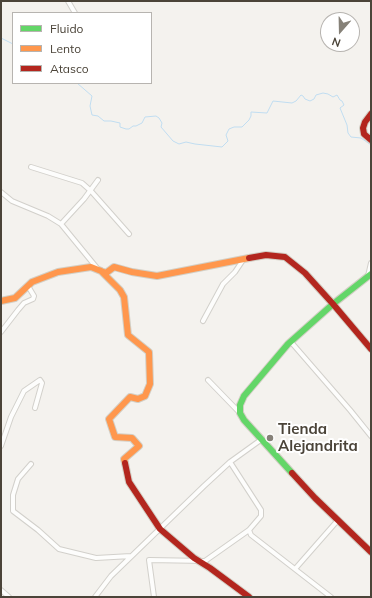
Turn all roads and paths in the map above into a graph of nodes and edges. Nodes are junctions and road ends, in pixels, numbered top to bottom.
1 (68, 1) edge
2 (74, 12) edge
3 (371, 114) edge
4 (370, 140) edge
5 (31, 167) dead end
6 (98, 180) dead end
7 (91, 191) junction
8 (1, 192) edge
9 (60, 224) junction
10 (129, 234) dead end
11 (243, 259) junction
12 (371, 263) edge
13 (100, 270) junction
14 (369, 275) edge
15 (28, 286) junction
16 (1, 301) edge
17 (333, 304) junction
18 (203, 321) dead end
19 (1, 332) edge
20 (291, 342) junction
21 (371, 349) edge
22 (208, 380) dead end
23 (35, 408) dead end
24 (240, 414) junction
25 (371, 436) edge
26 (262, 439) junction
27 (1, 446) edge
28 (230, 462) junction
29 (31, 464) dead end
30 (338, 520) junction
31 (160, 529) junction
32 (248, 530) junction
33 (371, 552) edge
34 (131, 556) junction
35 (199, 561) junction
36 (295, 569) junction
37 (1, 590) edge
38 (9, 597) edge
39 (95, 597) edge
40 (154, 597) edge
41 (249, 597) edge
42 (331, 597) edge

1 - 2 street
3 - 4 street
5 - 7 street
6 - 7 street
7 - 9 street
7 - 10 street
8 - 9 street
9 - 13 street
11 - 13 street
11 - 17 street
11 - 18 street
12 - 14 street
13 - 15 street
13 - 31 street
14 - 17 street
15 - 16 street
15 - 19 street
17 - 20 street
17 - 21 street
20 - 24 street
20 - 25 street
22 - 24 street
23 - 27 street
24 - 26 street
26 - 28 street
26 - 30 street
28 - 31 street
28 - 32 street
29 - 34 street
30 - 33 street
30 - 36 street
31 - 34 street
31 - 35 street
32 - 35 street
32 - 36 street
34 - 39 street
35 - 40 street
35 - 41 street
36 - 42 street
37 - 38 street

